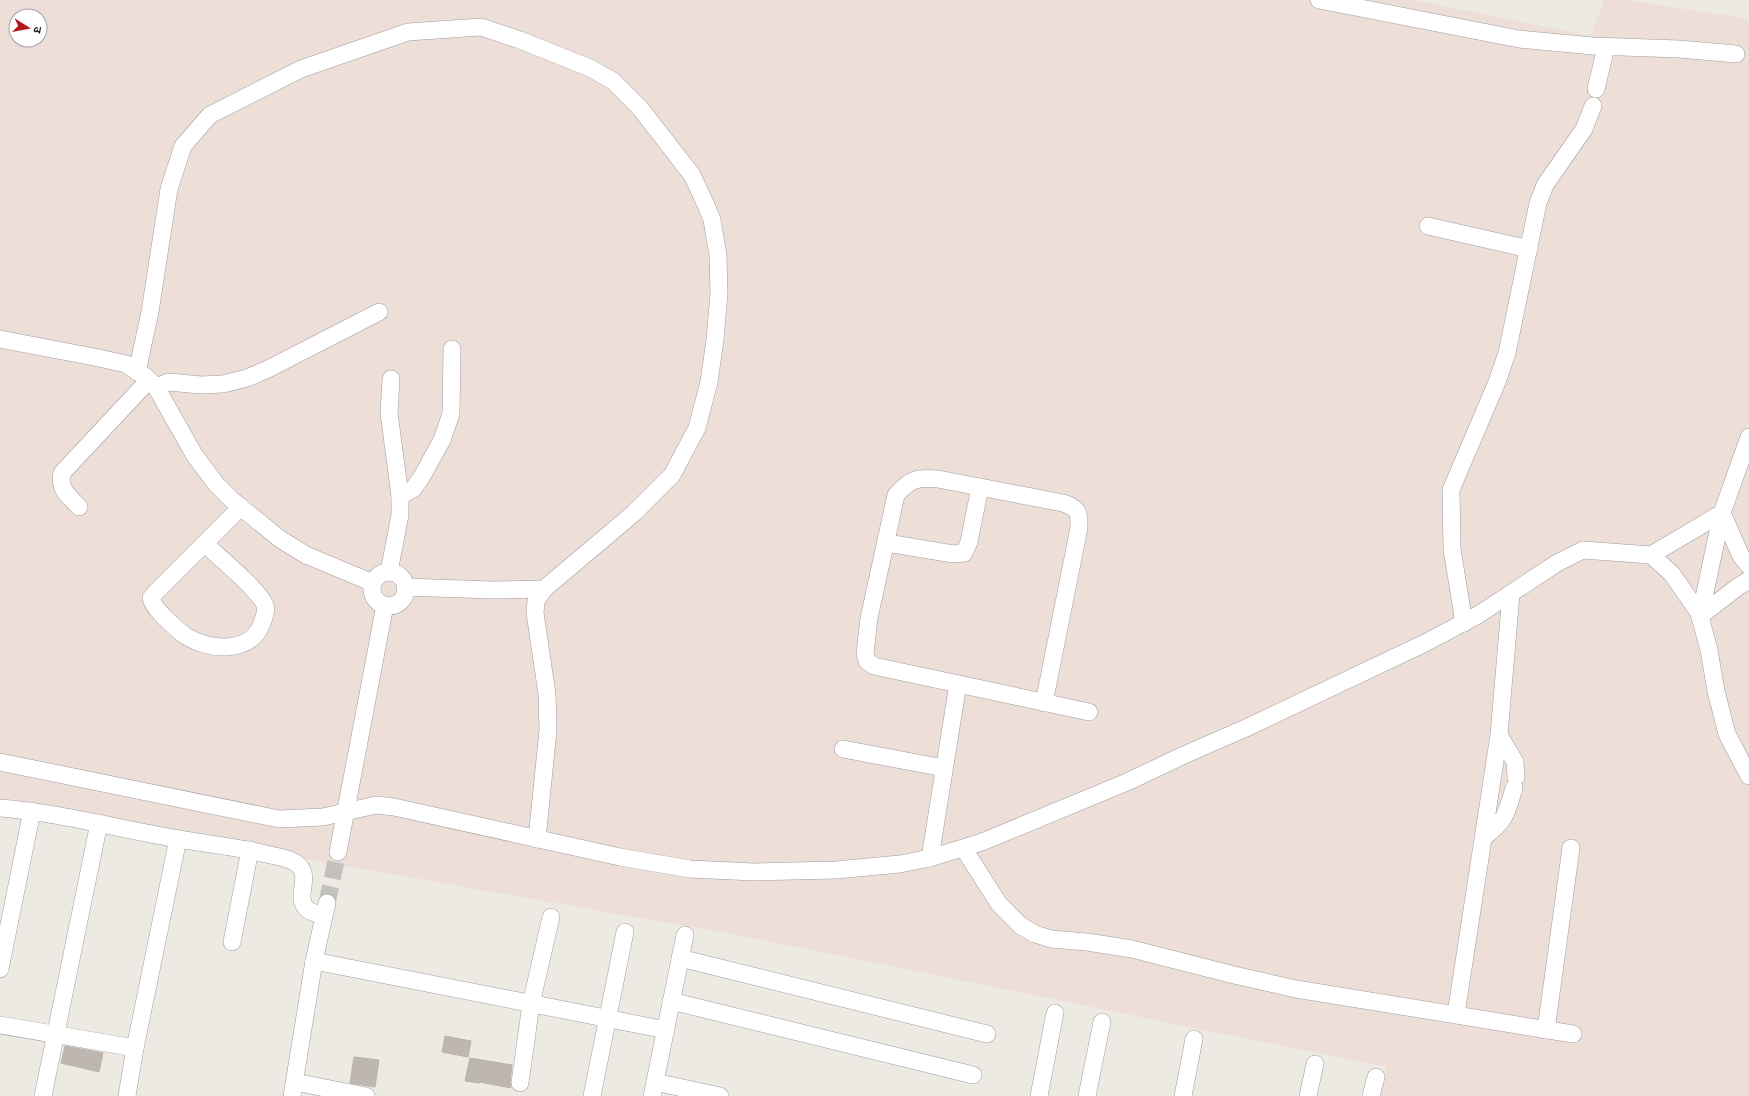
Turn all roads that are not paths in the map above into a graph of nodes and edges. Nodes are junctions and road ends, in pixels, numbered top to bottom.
1 (1319, 0) edge
2 (1606, 46) junction
3 (1736, 54) dead end
4 (1596, 89) dead end
5 (1593, 106) dead end
6 (1428, 226) dead end
7 (1529, 249) junction
8 (379, 312) dead end
9 (0, 339) edge
10 (452, 349) dead end
11 (148, 379) junction
12 (391, 379) dead end
13 (1749, 437) edge
14 (980, 487) junction
15 (400, 496) junction
16 (79, 507) dead end
17 (241, 507) junction
18 (1722, 513) junction
19 (886, 543) junction
20 (205, 544) junction
21 (1651, 556) junction
22 (1749, 566) edge
23 (389, 572) junction
24 (1749, 580) edge
25 (373, 583) junction
26 (405, 587) junction
27 (544, 589) junction
28 (1511, 594) junction
29 (385, 605) junction
30 (1700, 616) junction
31 (1464, 623) junction
32 (958, 684) junction
33 (1044, 703) junction
34 (1089, 712) dead end
35 (1499, 735) junction
36 (842, 749) dead end
37 (0, 762) edge
38 (944, 768) junction
39 (1749, 776) edge
40 (0, 808) edge
41 (32, 811) junction
42 (346, 812) junction
43 (99, 823) junction
44 (1484, 836) junction
45 (537, 838) junction
46 (178, 839) junction
47 (1571, 848) dead end
48 (964, 849) junction
49 (250, 850) junction
50 (338, 852) tunnel mouth
51 (930, 858) junction
52 (551, 918) dead end
53 (625, 932) dead end
54 (685, 935) dead end
55 (232, 942) dead end
56 (680, 958) junction
57 (314, 961) junction
58 (0, 969) edge
59 (671, 1001) junction
60 (531, 1004) junction
61 (1055, 1013) dead end
62 (1456, 1014) junction
63 (607, 1018) junction
64 (1102, 1022) dead end
65 (0, 1025) edge
66 (666, 1030) junction
67 (1546, 1030) junction
68 (56, 1033) junction
69 (987, 1034) dead end
70 (1573, 1034) dead end
71 (1194, 1039) dead end
72 (135, 1048) junction
73 (1315, 1064) dead end
74 (973, 1075) dead end
75 (1376, 1077) dead end
76 (520, 1083) dead end
77 (294, 1089) edge
78 (654, 1089) edge
79 (43, 1096) edge
80 (127, 1096) edge
81 (366, 1096) edge
82 (592, 1096) edge
83 (720, 1096) edge
84 (1039, 1096) edge
85 (1087, 1096) edge
86 (1183, 1096) edge
87 (1308, 1096) edge
88 (1371, 1096) edge

1 - 2 street
2 - 3 street
2 - 4 street
5 - 7 street
6 - 7 street
7 - 31 street
8 - 11 street
9 - 11 street
10 - 15 street
11 - 16 street
11 - 17 street
11 - 27 street
12 - 15 street
13 - 18 street
14 - 19 street
14 - 19 street
14 - 33 street
15 - 23 street
17 - 20 street
17 - 25 street
18 - 21 street
18 - 22 street
18 - 30 street
19 - 32 street
20 - 20 street
21 - 28 street
21 - 30 street
23 - 25 street
23 - 26 street
24 - 30 street
25 - 29 street
26 - 27 street
26 - 29 street
27 - 45 street
28 - 31 street
28 - 35 street
29 - 42 street
30 - 39 street
31 - 48 street
32 - 33 street
32 - 38 street
33 - 34 street
35 - 44 street
35 - 44 street
36 - 38 street
37 - 42 street
38 - 51 street
40 - 41 street
41 - 43 street
41 - 58 street
42 - 45 street
42 - 50 street
43 - 46 street
43 - 68 street
44 - 62 street
45 - 51 street
46 - 49 street
46 - 72 street
47 - 67 street
48 - 51 street
48 - 62 street
49 - 55 street
49 - 57 street
52 - 60 street
53 - 63 street
54 - 56 street
56 - 59 street
56 - 69 street
57 - 60 street
57 - 77 street
59 - 66 street
59 - 74 street
60 - 63 street
60 - 76 street
61 - 84 street
62 - 67 street
63 - 66 street
63 - 82 street
64 - 85 street
65 - 68 street
66 - 78 street
67 - 70 street
68 - 72 street
68 - 79 street
71 - 86 street
72 - 80 street
73 - 87 street
75 - 88 street
77 - 81 street
78 - 83 street

